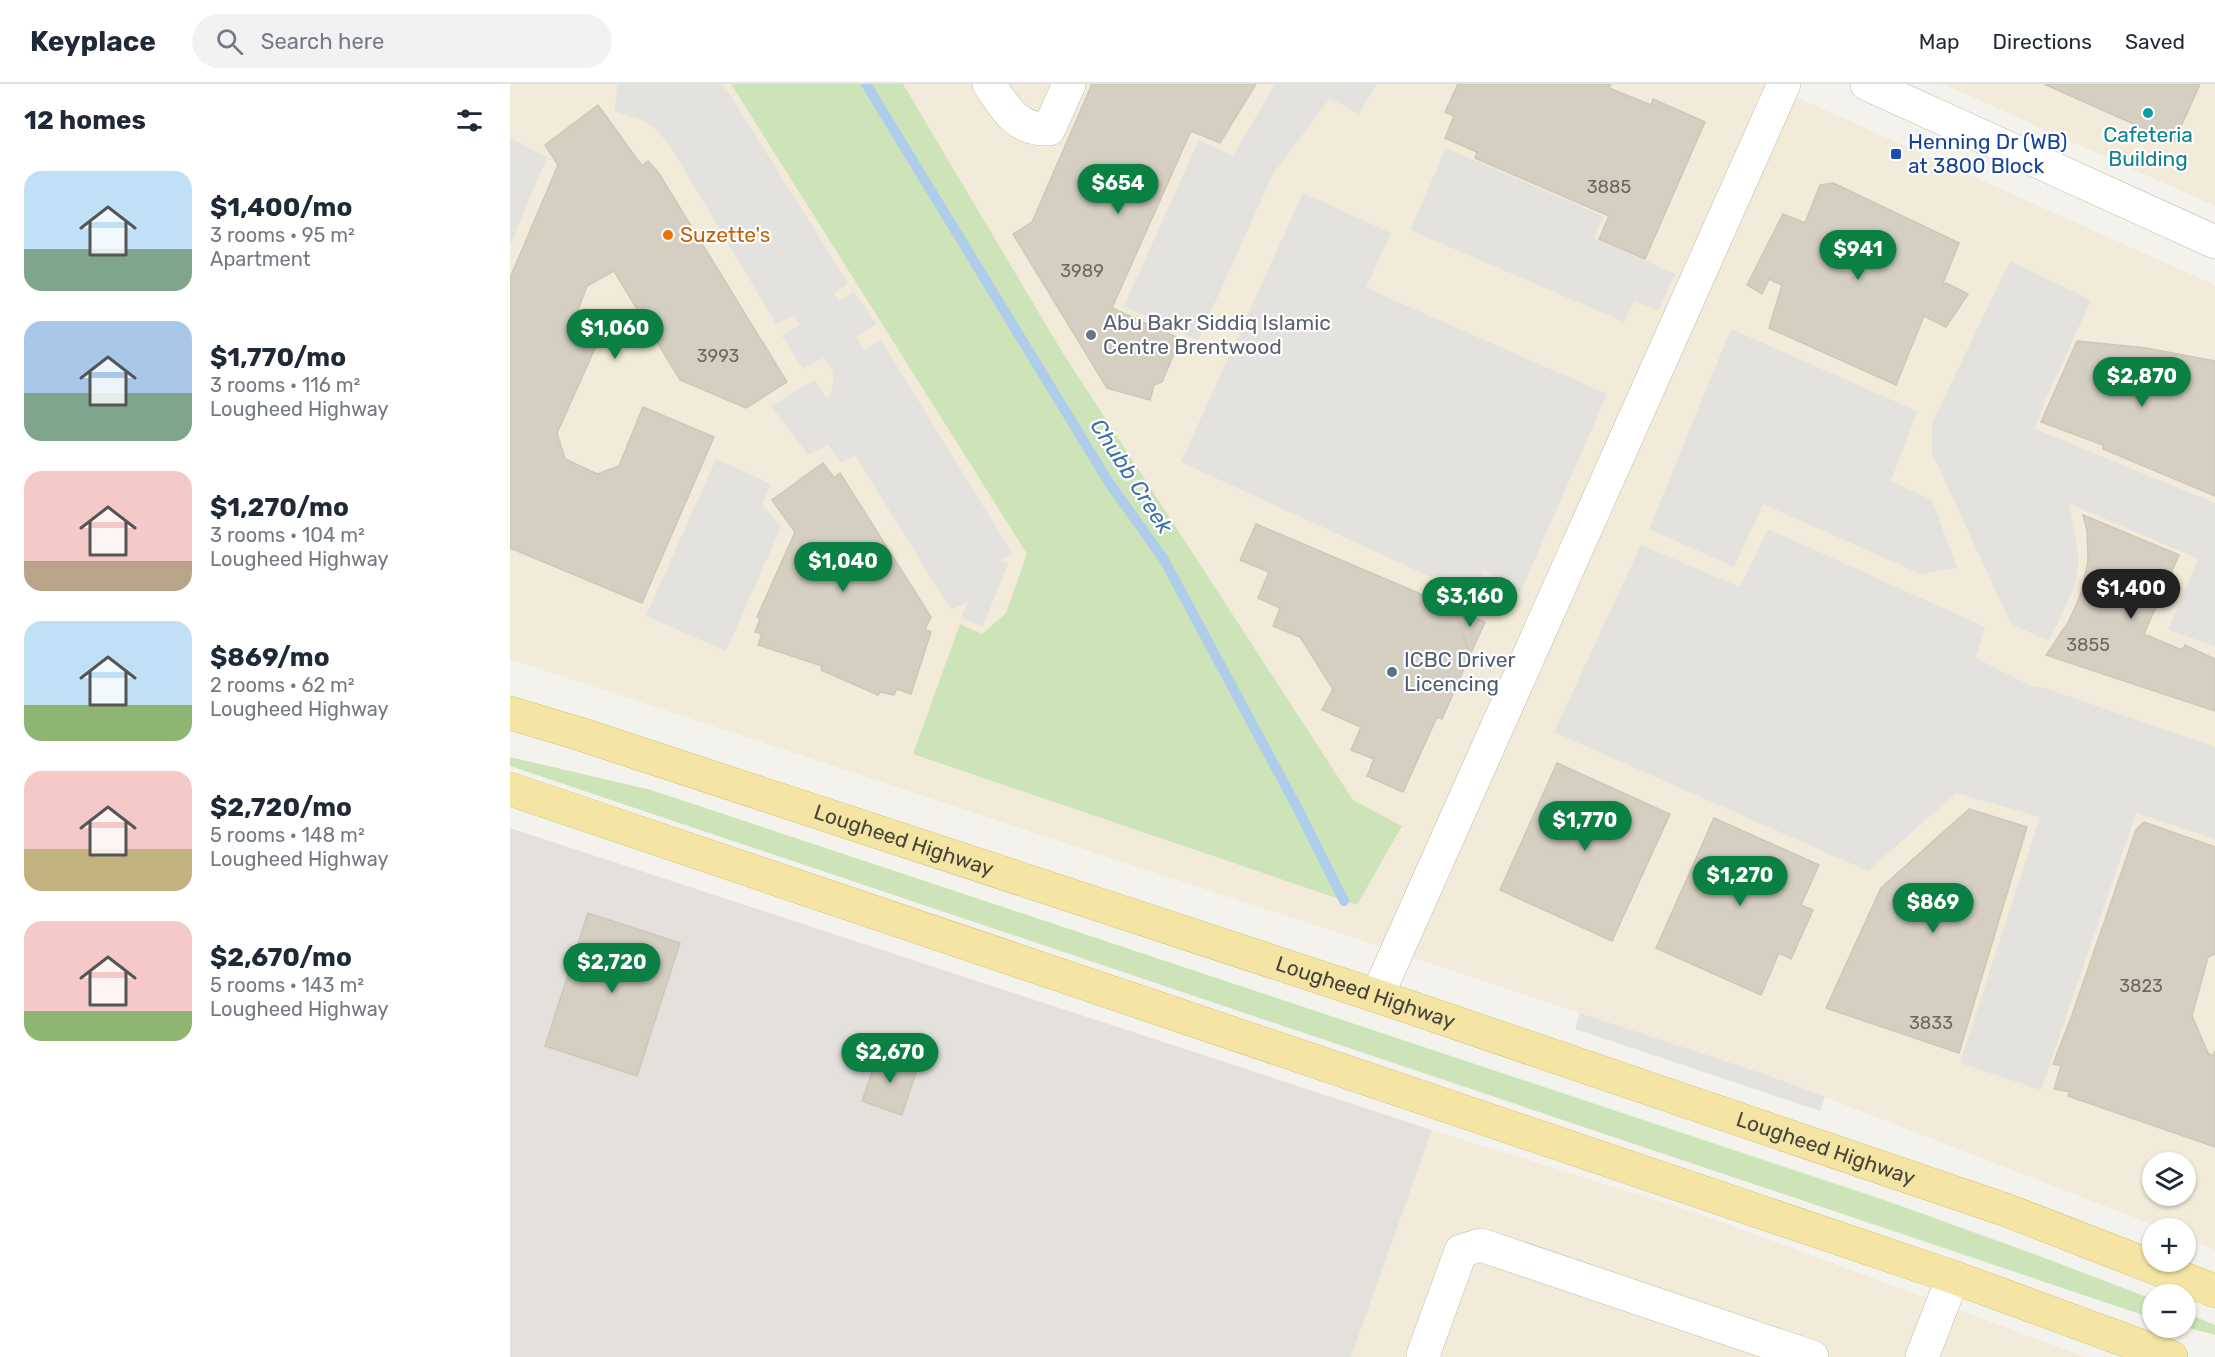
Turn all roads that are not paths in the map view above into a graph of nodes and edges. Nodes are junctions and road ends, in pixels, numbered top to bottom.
1 (989, 84) edge
2 (1069, 84) edge
3 (1784, 84) edge
4 (1867, 84) edge
5 (2215, 242) edge
6 (510, 714) edge
7 (510, 789) edge
8 (1377, 996) junction
9 (1953, 1277) junction
10 (2215, 1291) edge
11 (1424, 1357) edge
12 (1812, 1357) edge
13 (1922, 1357) edge
14 (2171, 1357) edge

1 - 2 street
3 - 8 street
4 - 5 street
6 - 8 main road, Lougheed Highway
7 - 9 main road
8 - 10 main road, Lougheed Highway
9 - 13 street
9 - 14 main road
11 - 12 street

